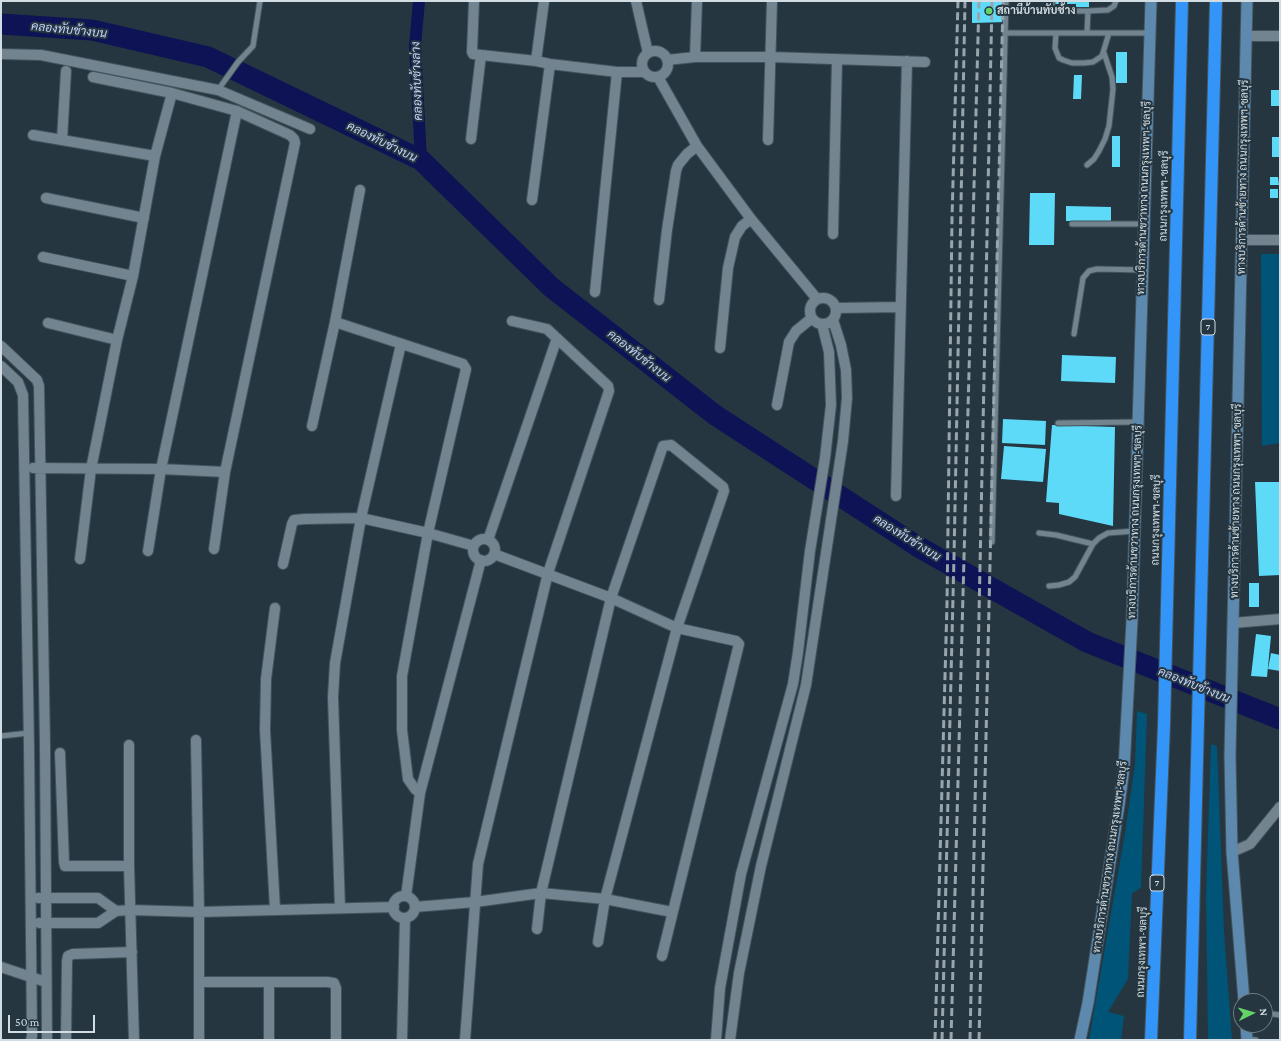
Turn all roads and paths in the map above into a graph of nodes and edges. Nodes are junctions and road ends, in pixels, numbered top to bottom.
1 (260, 1) edge
2 (474, 1) edge
3 (544, 1) edge
4 (636, 1) edge
5 (697, 1) edge
6 (772, 1) edge
7 (1006, 1) edge
8 (1052, 1) edge
9 (1116, 1) edge
10 (1150, 1) edge
11 (1182, 1) edge
12 (1216, 1) edge
13 (1247, 1) edge
14 (1088, 11) junction
15 (1006, 33) junction
16 (1056, 33) junction
17 (1087, 33) junction
18 (1108, 33) junction
19 (1150, 33) junction
20 (1246, 36) junction
21 (1280, 36) edge
22 (648, 53) junction
23 (1104, 53) junction
24 (1, 54) edge
25 (481, 55) junction
26 (695, 57) junction
27 (771, 57) junction
28 (536, 60) junction
29 (667, 60) junction
30 (838, 60) junction
31 (907, 61) junction
32 (925, 62) dead end
33 (550, 64) junction
34 (66, 71) dead end
35 (618, 72) junction
36 (644, 72) junction
37 (92, 77) dead end
38 (658, 77) junction
39 (220, 86) junction
40 (172, 93) junction
41 (237, 111) junction
42 (310, 129) dead end
43 (33, 135) dead end
44 (471, 139) dead end
45 (62, 140) junction
46 (768, 140) dead end
47 (697, 146) junction
48 (156, 156) junction
49 (1087, 165) dead end
50 (360, 190) dead end
51 (46, 198) dead end
52 (532, 200) dead end
53 (144, 218) junction
54 (751, 219) junction
55 (1072, 224) dead end
56 (1144, 224) junction
57 (834, 234) dead end
58 (1241, 240) junction
59 (1280, 240) edge
60 (43, 257) dead end
61 (1142, 270) junction
62 (133, 276) junction
63 (595, 292) dead end
64 (817, 299) junction
65 (659, 300) dead end
66 (900, 307) junction
67 (837, 308) junction
68 (812, 318) junction
69 (833, 320) junction
70 (512, 321) dead end
71 (336, 322) junction
72 (48, 323) dead end
73 (822, 324) junction
74 (1074, 334) dead end
75 (557, 338) junction
76 (117, 340) junction
77 (401, 344) junction
78 (1, 346) edge
79 (720, 348) dead end
80 (1, 366) edge
81 (777, 405) dead end
82 (1138, 422) junction
83 (1058, 423) dead end
84 (312, 426) dead end
85 (827, 440) junction
86 (842, 442) junction
87 (25, 468) junction
88 (40, 468) junction
89 (91, 469) junction
90 (161, 469) junction
91 (225, 472) junction
92 (896, 496) dead end
93 (361, 518) junction
94 (1135, 531) junction
95 (428, 533) junction
96 (1039, 533) dead end
97 (488, 540) junction
98 (992, 542) dead end
99 (1093, 544) junction
100 (474, 546) junction
101 (214, 549) dead end
102 (148, 551) dead end
103 (494, 554) junction
104 (80, 559) dead end
105 (481, 560) junction
106 (283, 564) dead end
107 (548, 573) junction
108 (1049, 586) dead end
109 (612, 598) junction
110 (275, 608) dead end
111 (1280, 619) edge
112 (1233, 624) junction
113 (677, 628) junction
114 (798, 652) junction
115 (810, 657) junction
116 (29, 733) junction
117 (1, 736) edge
118 (196, 740) dead end
119 (129, 745) dead end
120 (29, 746) junction
121 (45, 746) junction
122 (60, 753) dead end
123 (420, 793) junction
124 (1280, 807) edge
125 (1232, 852) junction
126 (744, 863) junction
127 (129, 866) junction
128 (761, 866) junction
129 (541, 893) junction
130 (406, 896) junction
131 (30, 898) junction
132 (45, 898) junction
133 (606, 899) junction
134 (475, 902) junction
135 (394, 907) junction
136 (415, 907) junction
137 (340, 908) junction
138 (275, 909) junction
139 (130, 910) junction
140 (116, 911) junction
141 (199, 912) junction
142 (672, 912) junction
143 (405, 918) junction
144 (30, 923) junction
145 (45, 923) junction
146 (536, 929) dead end
147 (598, 942) dead end
148 (132, 952) junction
149 (662, 956) dead end
150 (1, 967) edge
151 (31, 977) junction
152 (46, 982) junction
153 (200, 982) junction
154 (269, 982) junction
155 (1243, 993) edge
156 (31, 1040) edge
157 (47, 1040) edge
158 (66, 1040) edge
159 (134, 1040) edge
160 (199, 1040) edge
161 (269, 1040) edge
162 (336, 1040) edge
163 (402, 1040) edge
164 (465, 1040) edge
165 (716, 1040) edge
166 (730, 1040) edge
167 (1080, 1040) edge
168 (1151, 1040) edge
169 (1190, 1040) edge

1 - 39 lane
2 - 25 street
3 - 28 street
4 - 22 street
5 - 26 street
6 - 27 street
7 - 15 lane
8 - 14 lane
9 - 14 lane
10 - 19 main road, ทางบริการด้านขวาทาง ถนนกรุงเทพฯ-ชลบุรี
11 - 168 highway, ถนนกรุงเทพฯ-ชลบุรี / 7
12 - 169 highway, 7
13 - 20 main road, ทางบริการด้านซ้ายทาง ถนนกรุงเทพฯ-ชลบุรี
14 - 17 lane
15 - 16 lane
15 - 98 lane
16 - 17 lane
16 - 23 lane
17 - 18 lane
18 - 19 lane
18 - 23 lane
19 - 56 main road, ทางบริการด้านขวาทาง ถนนกรุงเทพฯ-ชลบุรี
20 - 21 street
20 - 58 main road, ทางบริการด้านซ้ายทาง ถนนกรุงเทพฯ-ชลบุรี
22 - 29 street
22 - 36 street
23 - 49 lane
24 - 39 street
25 - 28 street
25 - 44 street
26 - 27 street
26 - 29 street
27 - 30 street
27 - 46 street
28 - 33 street
29 - 38 street
30 - 31 street
30 - 57 street
31 - 32 street
31 - 66 street
33 - 35 street
33 - 52 street
34 - 45 street
35 - 36 street
35 - 63 street
36 - 38 street
37 - 40 street
38 - 47 street
39 - 42 street
40 - 41 street
40 - 48 street
41 - 90 street
41 - 91 street
43 - 45 street
45 - 48 street
47 - 54 street
47 - 65 street
48 - 53 street
50 - 71 street
51 - 53 street
53 - 62 street
54 - 64 street
54 - 79 street
55 - 56 lane
56 - 61 main road, ทางบริการด้านขวาทาง ถนนกรุงเทพฯ-ชลบุรี
58 - 59 street
58 - 112 main road, ทางบริการด้านซ้ายทาง ถนนกรุงเทพฯ-ชลบุรี
60 - 62 street
61 - 74 lane
61 - 82 main road, ทางบริการด้านขวาทาง ถนนกรุงเทพฯ-ชลบุรี
62 - 76 street
64 - 67 street
64 - 68 street
66 - 67 street
66 - 92 street
67 - 69 street
68 - 73 street
68 - 81 street
69 - 73 street
69 - 86 street
70 - 75 street
71 - 77 street
71 - 84 street
72 - 76 street
73 - 85 street
75 - 97 street
75 - 107 street
76 - 89 street
77 - 93 street
77 - 95 street
78 - 88 street
80 - 87 street
82 - 83 lane
82 - 94 main road, ทางบริการด้านขวาทาง ถนนกรุงเทพฯ-ชลบุรี
85 - 86 street
85 - 114 street
86 - 115 street
87 - 88 street
87 - 116 street
88 - 89 street
88 - 121 street
89 - 90 street
89 - 104 street
90 - 91 street
90 - 102 street
91 - 101 street
93 - 95 street
93 - 106 street
93 - 137 street
94 - 99 lane
94 - 167 main road, ทางบริการด้านขวาทาง ถนนกรุงเทพฯ-ชลบุรี
95 - 100 street
95 - 123 street
96 - 99 lane
97 - 100 street
97 - 103 street
99 - 108 lane
100 - 105 street
103 - 105 street
103 - 107 street
105 - 123 street
107 - 109 street
107 - 134 street
109 - 113 street
109 - 113 street
109 - 129 street
110 - 138 street
111 - 112 street
112 - 125 main road, ทางบริการด้านซ้ายทาง ถนนกรุงเทพฯ-ชลบุรี
113 - 133 street
113 - 142 street
114 - 115 street
114 - 126 street
115 - 128 street
116 - 117 lane
116 - 120 street
118 - 141 street
119 - 127 street
120 - 121 street
120 - 131 street
121 - 132 street
122 - 127 street
123 - 130 street
124 - 125 street
125 - 155 main road, ทางบริการด้านซ้ายทาง ถนนกรุงเทพฯ-ชลบุรี
126 - 128 street
126 - 165 street
127 - 139 street
128 - 166 street
129 - 133 street
129 - 134 street
129 - 146 street
130 - 135 street
130 - 136 street
131 - 132 street
131 - 144 street
132 - 140 street
132 - 145 street
133 - 142 street
133 - 147 street
134 - 136 street
134 - 164 street
135 - 137 street
135 - 143 street
136 - 143 street
137 - 138 street
138 - 141 street
139 - 140 street
139 - 141 street
139 - 148 street
140 - 145 street
141 - 153 street
142 - 149 street
143 - 163 street
144 - 145 street
144 - 151 street
145 - 152 street
148 - 158 street
148 - 159 street
150 - 151 street
151 - 152 street
151 - 156 street
152 - 157 street
153 - 154 street
153 - 160 street
154 - 161 street
154 - 162 street

